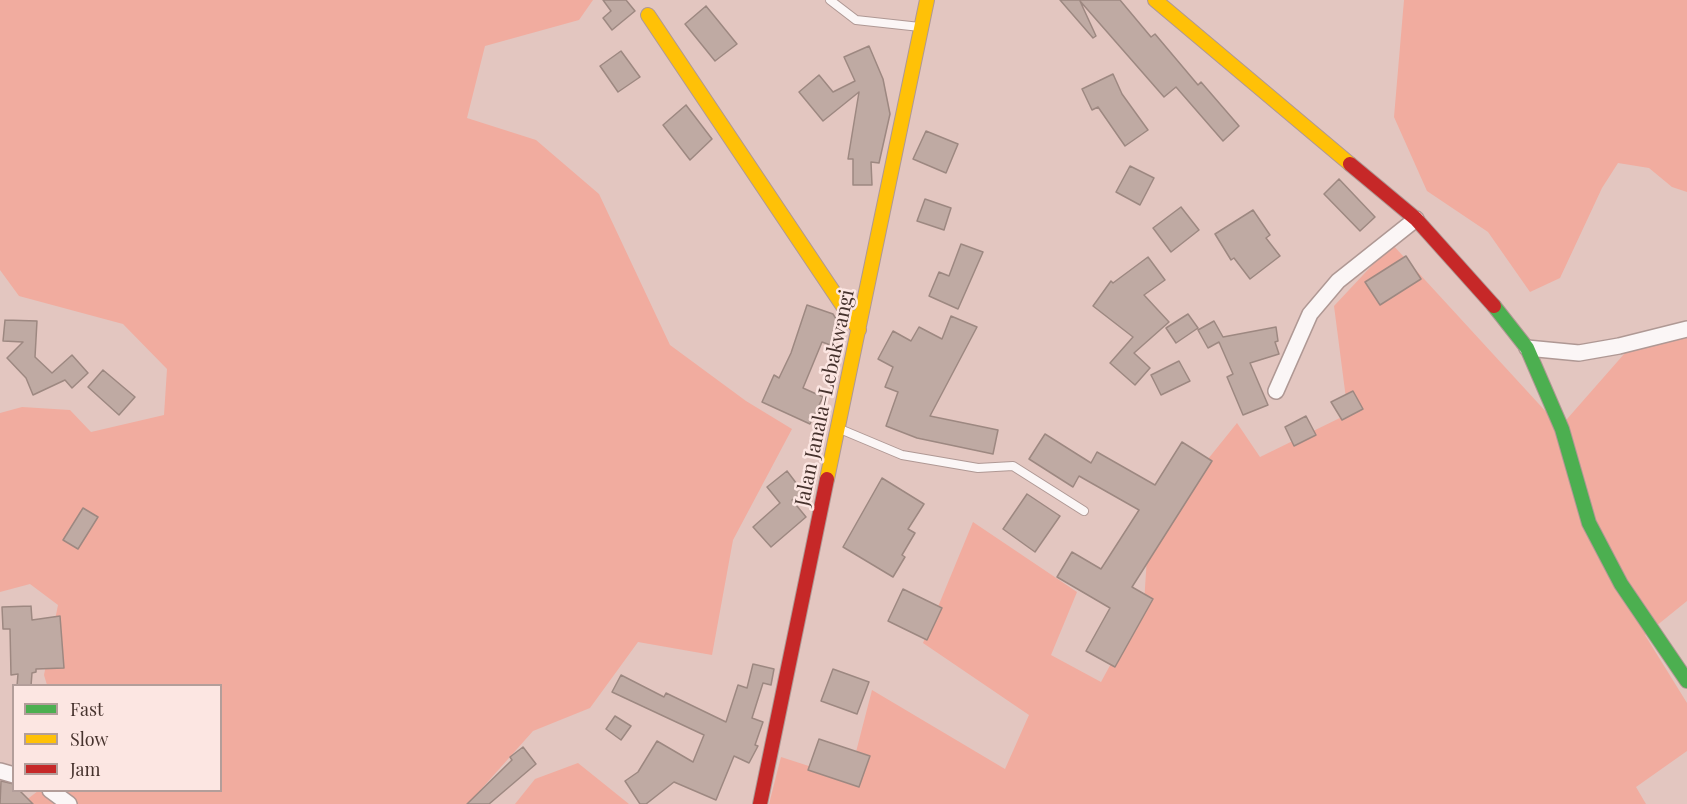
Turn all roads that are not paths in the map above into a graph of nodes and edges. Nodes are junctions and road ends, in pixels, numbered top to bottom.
1 (831, 0) edge
2 (927, 0) edge
3 (1155, 0) edge
4 (648, 15) dead end
5 (920, 27) junction
6 (1416, 219) junction
7 (1687, 329) edge
8 (859, 330) junction
9 (1527, 348) junction
10 (1276, 391) dead end
11 (838, 428) junction
12 (1084, 511) dead end
13 (1687, 681) edge
14 (53, 792) edge
15 (69, 804) edge
16 (760, 804) edge

1 - 5 lane
2 - 5 street, Jalan Janala–Lebakwangi
3 - 6 street
4 - 8 street
5 - 8 street, Jalan Janala–Lebakwangi
6 - 9 street
6 - 10 street
7 - 9 street
8 - 11 street, Jalan Janala–Lebakwangi
9 - 13 street
11 - 12 lane
11 - 16 street, Jalan Janala–Lebakwangi
14 - 15 street

